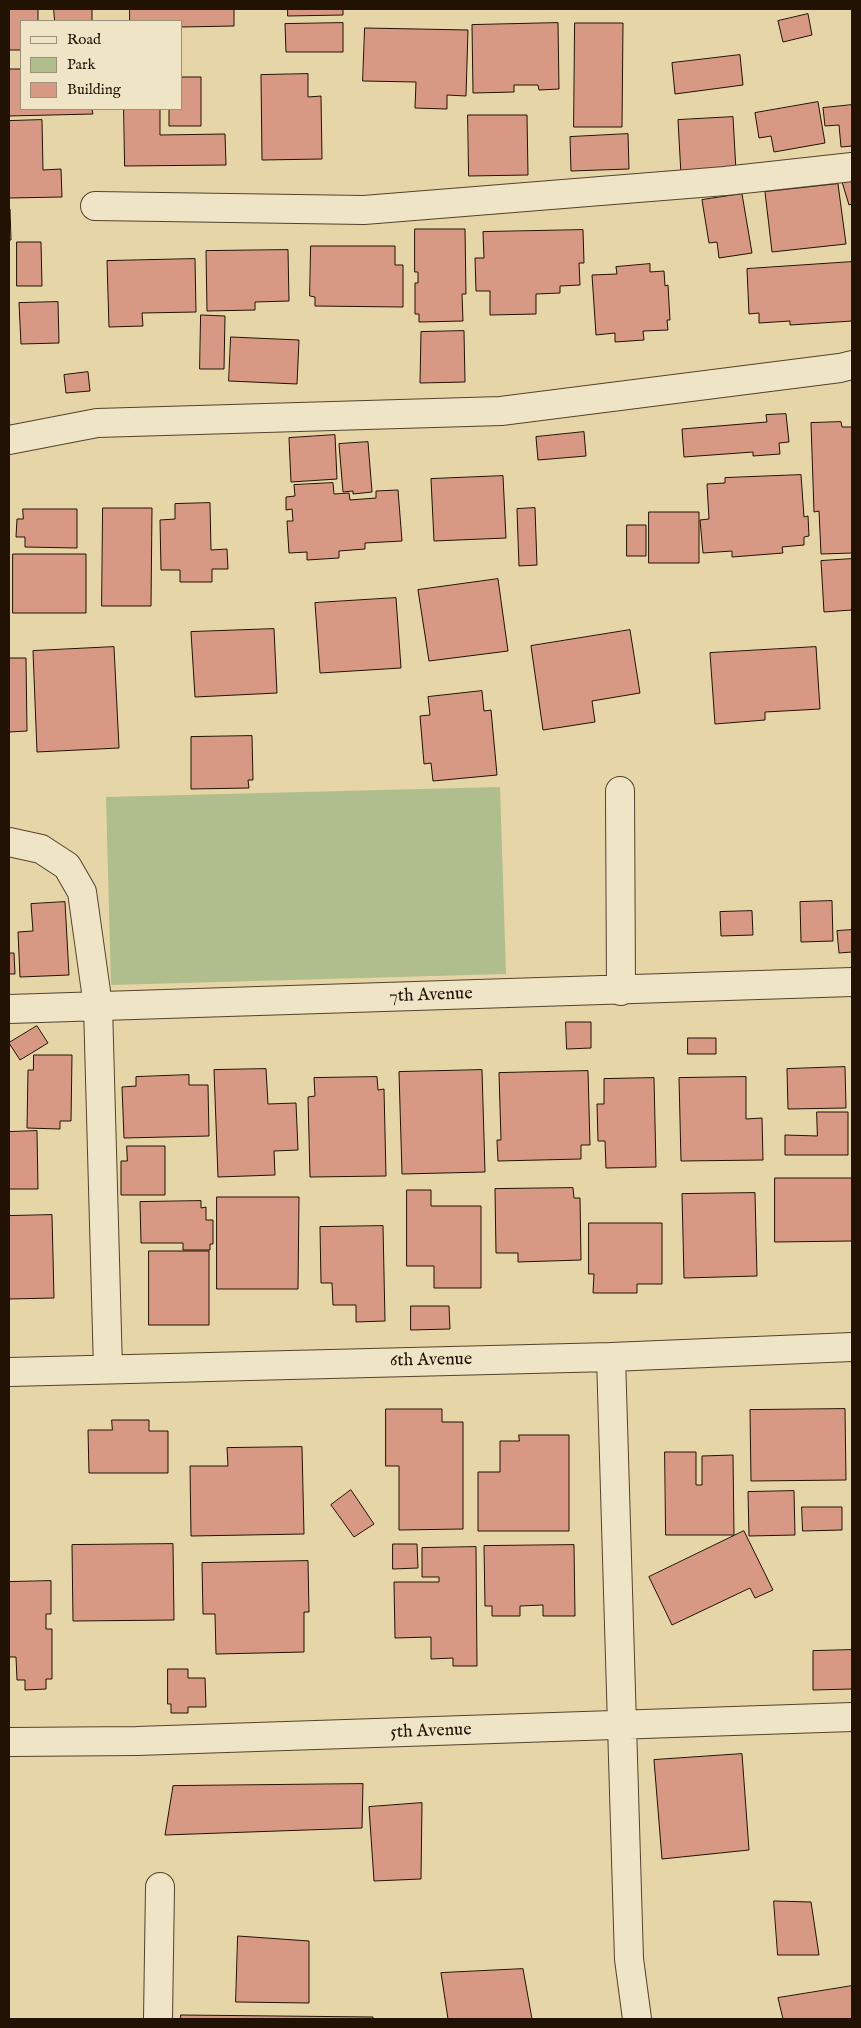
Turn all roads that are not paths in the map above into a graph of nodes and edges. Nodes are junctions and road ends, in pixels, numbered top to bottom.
1 (852, 167) edge
2 (95, 206) dead end
3 (852, 365) edge
4 (9, 440) edge
5 (620, 791) dead end
6 (9, 842) edge
7 (852, 982) edge
8 (621, 991) junction
9 (98, 1006) junction
10 (9, 1009) edge
11 (852, 1347) edge
12 (611, 1357) junction
13 (108, 1369) junction
14 (9, 1372) edge
15 (852, 1717) edge
16 (621, 1726) junction
17 (9, 1742) edge
18 (160, 1887) dead end
19 (158, 2019) edge
20 (637, 2019) edge

1 - 2 street
3 - 4 street
5 - 8 street
6 - 9 street
7 - 8 street, 7th Avenue
8 - 9 street, 7th Avenue
9 - 10 street, 7th Avenue
9 - 13 street
11 - 12 street, 6th Avenue
12 - 13 street, 6th Avenue
12 - 16 street
13 - 14 street, 6th Avenue
15 - 16 street, 5th Avenue
16 - 17 street, 5th Avenue
16 - 20 street
18 - 19 street

